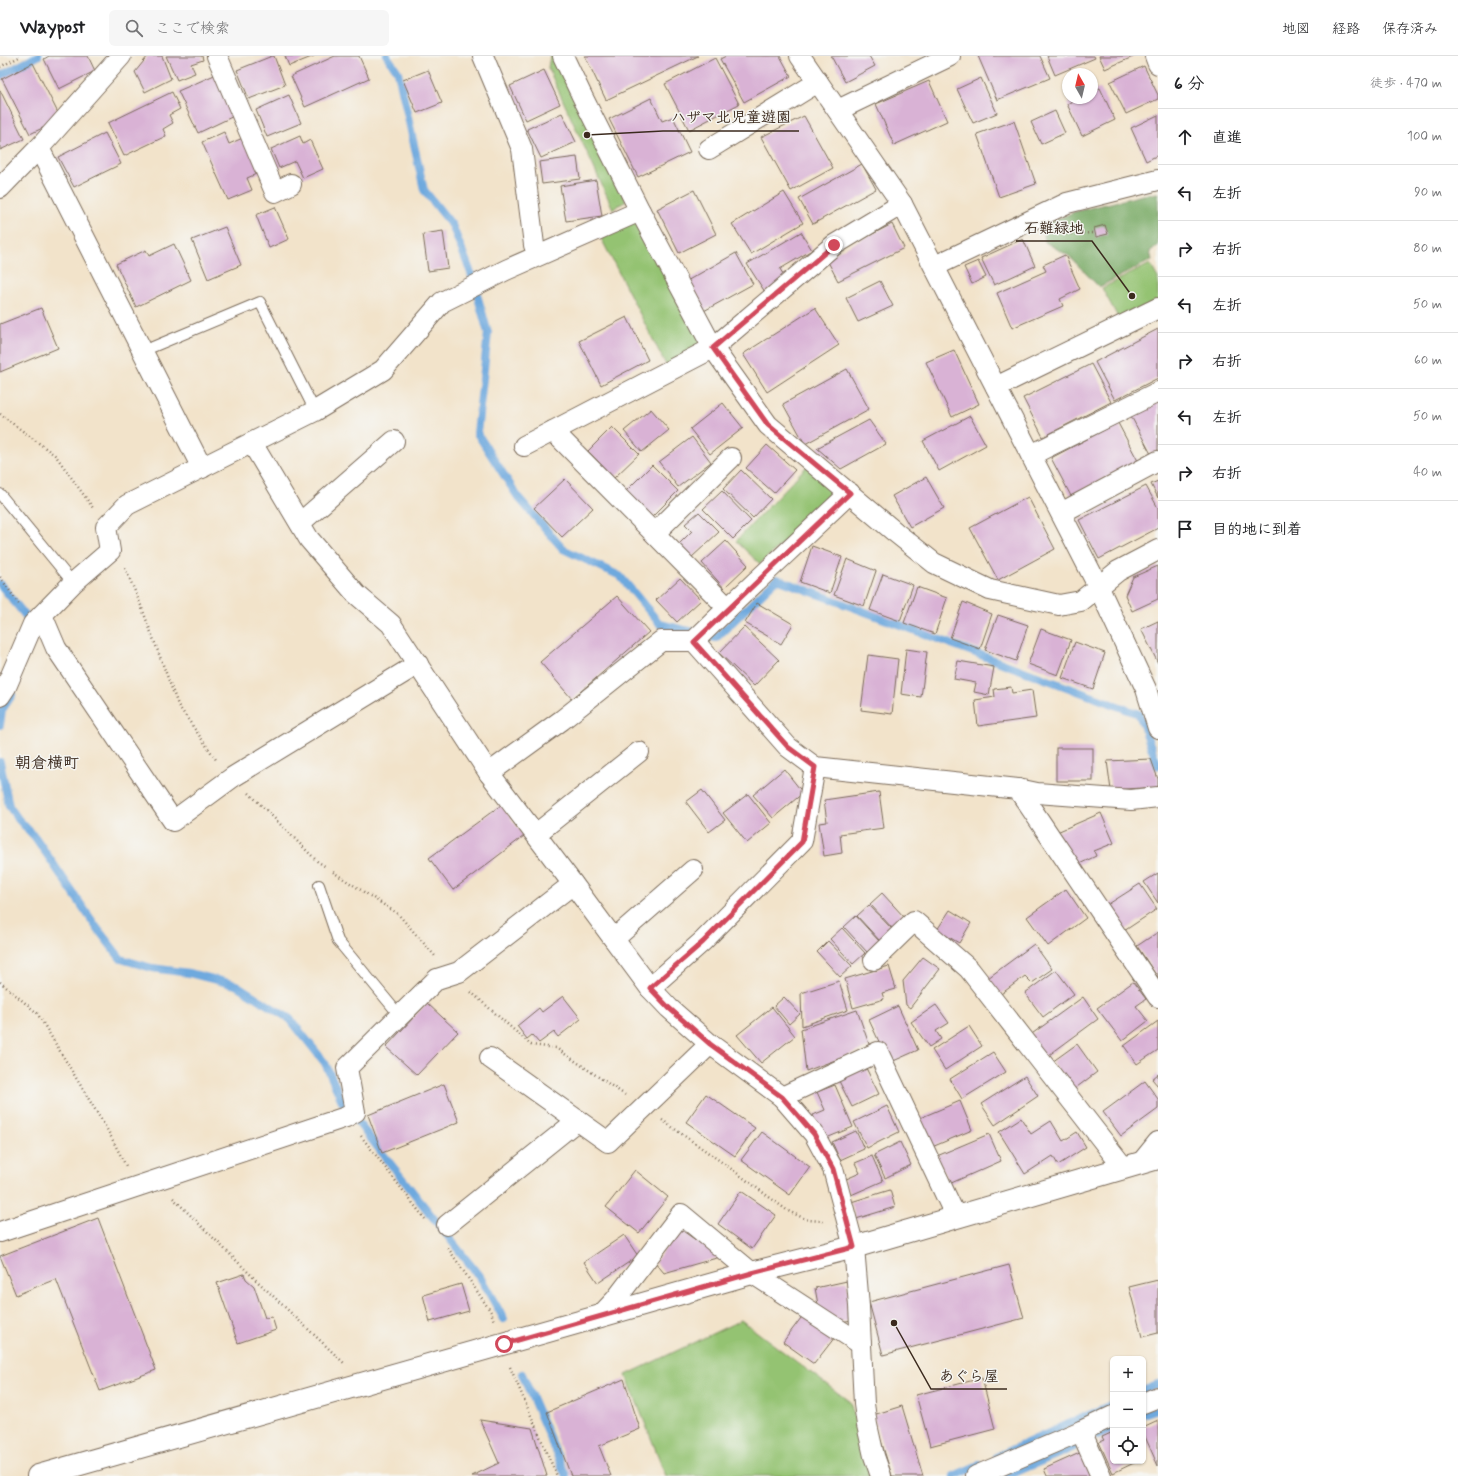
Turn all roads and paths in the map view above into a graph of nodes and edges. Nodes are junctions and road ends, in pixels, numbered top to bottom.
1 (21, 56) edge
2 (121, 56) edge
3 (217, 56) edge
4 (483, 56) edge
5 (563, 56) edge
6 (800, 56) edge
7 (1155, 56) edge
8 (939, 58) edge
9 (1158, 64) edge
10 (0, 67) edge
11 (818, 82) junction
12 (838, 110) junction
13 (39, 148) junction
14 (709, 149) dead end
15 (1158, 180) edge
16 (0, 188) edge
17 (276, 191) dead end
18 (902, 204) junction
19 (640, 211) junction
20 (1095, 233) dead end
21 (1053, 234) dead end
22 (538, 255) junction
23 (935, 266) junction
24 (1158, 308) edge
25 (713, 348) junction
26 (143, 351) junction
27 (996, 387) junction
28 (1158, 392) edge
29 (315, 411) junction
30 (0, 414) edge
31 (553, 431) junction
32 (394, 442) dead end
33 (252, 443) junction
34 (524, 446) dead end
35 (1032, 456) junction
36 (731, 458) dead end
37 (1158, 461) edge
38 (202, 468) junction
39 (850, 493) junction
40 (0, 494) edge
41 (1061, 513) junction
42 (300, 523) junction
43 (106, 527) junction
44 (655, 533) junction
45 (1158, 550) edge
46 (0, 577) edge
47 (73, 582) junction
48 (1098, 586) junction
49 (728, 608) junction
50 (37, 620) junction
51 (694, 642) junction
52 (418, 664) junction
53 (1152, 686) edge
54 (0, 696) edge
55 (1158, 728) edge
56 (639, 752) dead end
57 (815, 767) junction
58 (489, 774) junction
59 (1018, 789) junction
60 (1158, 797) edge
61 (536, 834) junction
62 (693, 870) dead end
63 (573, 884) junction
64 (320, 885) dead end
65 (614, 939) junction
66 (874, 960) dead end
67 (451, 974) junction
68 (0, 982) edge
69 (650, 988) junction
70 (1158, 997) edge
71 (400, 1016) junction
72 (710, 1044) junction
73 (490, 1058) dead end
74 (782, 1097) junction
75 (644, 1108) junction
76 (578, 1120) junction
77 (1158, 1142) edge
78 (1141, 1163) edge
79 (156, 1181) junction
80 (136, 1188) junction
81 (956, 1217) junction
82 (848, 1222) junction
83 (447, 1225) dead end
84 (0, 1232) edge
85 (854, 1247) junction
86 (752, 1273) junction
87 (599, 1317) junction
88 (861, 1344) junction
89 (500, 1345) junction
90 (365, 1384) junction
91 (1158, 1397) edge
92 (1146, 1402) edge
93 (1110, 1417) edge
94 (1081, 1431) junction
95 (38, 1476) edge
96 (557, 1476) edge
97 (881, 1476) edge
98 (976, 1476) edge
99 (1101, 1476) edge

1 - 10 path
2 - 13 street
3 - 17 street
4 - 22 street
5 - 19 street
6 - 11 street
7 - 9 street
8 - 12 street
11 - 12 street
11 - 14 street
12 - 18 street
13 - 16 street
13 - 26 street
15 - 23 street
18 - 23 street
18 - 25 street
19 - 22 street
19 - 25 street
20 - 21 path
22 - 29 street
23 - 27 street
24 - 27 street
25 - 31 street
25 - 39 street
26 - 29 lane
26 - 38 street
27 - 35 street
28 - 35 street
29 - 33 street
30 - 43 path
31 - 34 street
31 - 44 street
32 - 42 street
33 - 38 street
33 - 42 street
35 - 41 street
36 - 44 street
37 - 41 street
38 - 43 street
39 - 48 street
39 - 49 street
40 - 47 lane
41 - 48 street
42 - 52 street
43 - 47 street
44 - 49 street
45 - 48 street
46 - 50 path
47 - 50 street
48 - 53 street
49 - 51 street
50 - 52 street
50 - 54 street
51 - 57 street
51 - 58 street
52 - 58 street
53 - 55 street
56 - 61 street
57 - 59 street
57 - 69 street
58 - 61 street
59 - 60 street
59 - 70 street
61 - 63 street
62 - 65 street
63 - 65 street
63 - 67 street
64 - 71 lane
65 - 69 street
66 - 78 street
67 - 71 street
67 - 75 path
68 - 80 path
69 - 72 street
71 - 79 street
72 - 74 street
72 - 75 street
73 - 76 street
74 - 81 street
74 - 82 street
75 - 76 street
75 - 82 path
76 - 83 street
77 - 78 street
78 - 81 street
79 - 80 street
79 - 90 path
80 - 84 street
81 - 85 street
82 - 85 street
85 - 86 street
85 - 88 street
86 - 87 street
86 - 87 street
86 - 88 street
87 - 89 street
88 - 97 street
89 - 90 street
89 - 96 path
90 - 95 street
91 - 92 street
93 - 94 street
94 - 98 street
94 - 99 street

